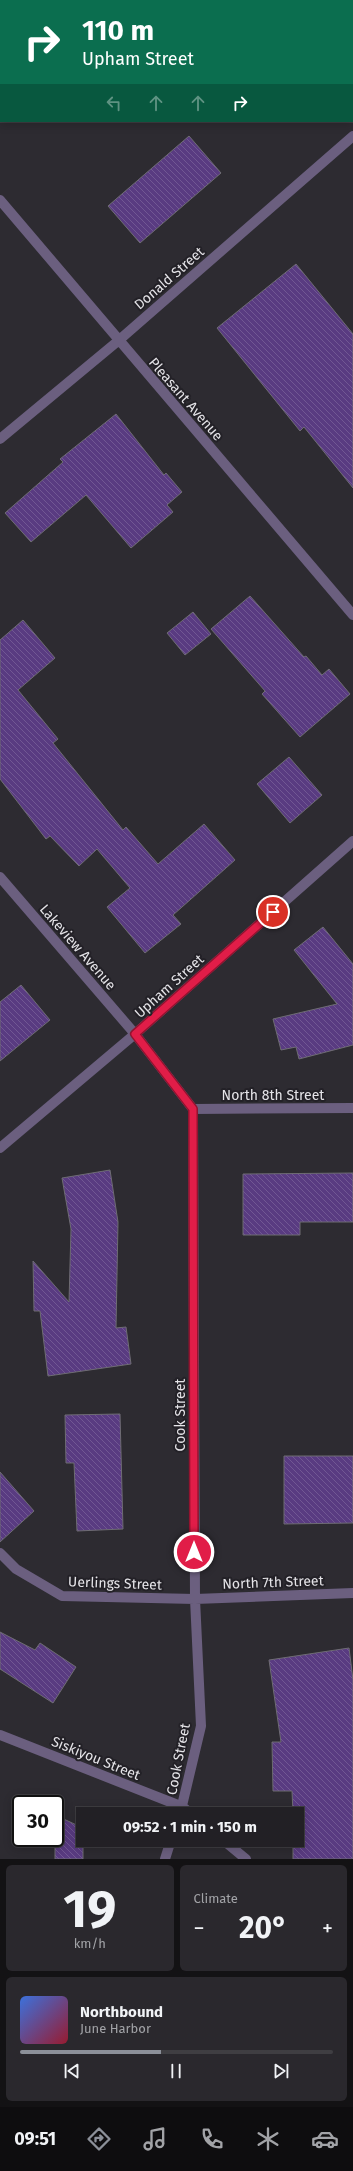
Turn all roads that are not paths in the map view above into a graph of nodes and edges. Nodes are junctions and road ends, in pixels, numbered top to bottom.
1 (353, 136) edge
2 (0, 200) edge
3 (118, 341) junction
4 (0, 439) edge
5 (353, 615) edge
6 (353, 841) edge
7 (0, 878) edge
8 (135, 1034) junction
9 (353, 1108) edge
10 (193, 1109) junction
11 (0, 1148) edge
12 (0, 1553) edge
13 (353, 1593) edge
14 (195, 1599) junction
15 (0, 1735) edge
16 (174, 1807) edge
17 (182, 1807) edge
18 (169, 1847) edge
19 (231, 1847) edge
20 (165, 1859) edge
21 (246, 1859) edge

1 - 3 street, Donald Street
2 - 3 street, Pleasant Avenue
3 - 4 street, Donald Street
3 - 5 street, Pleasant Avenue
6 - 8 street, Upham Street
7 - 8 street, Lakeview Avenue
8 - 10 street
8 - 11 street, Upham Street
9 - 10 street, North 8th Street
10 - 14 street, Cook Street
12 - 14 street, Uerlings Street
13 - 14 street, North 7th Street
14 - 17 street, Cook Street
15 - 16 street, Siskiyou Street
18 - 20 street
19 - 21 street

